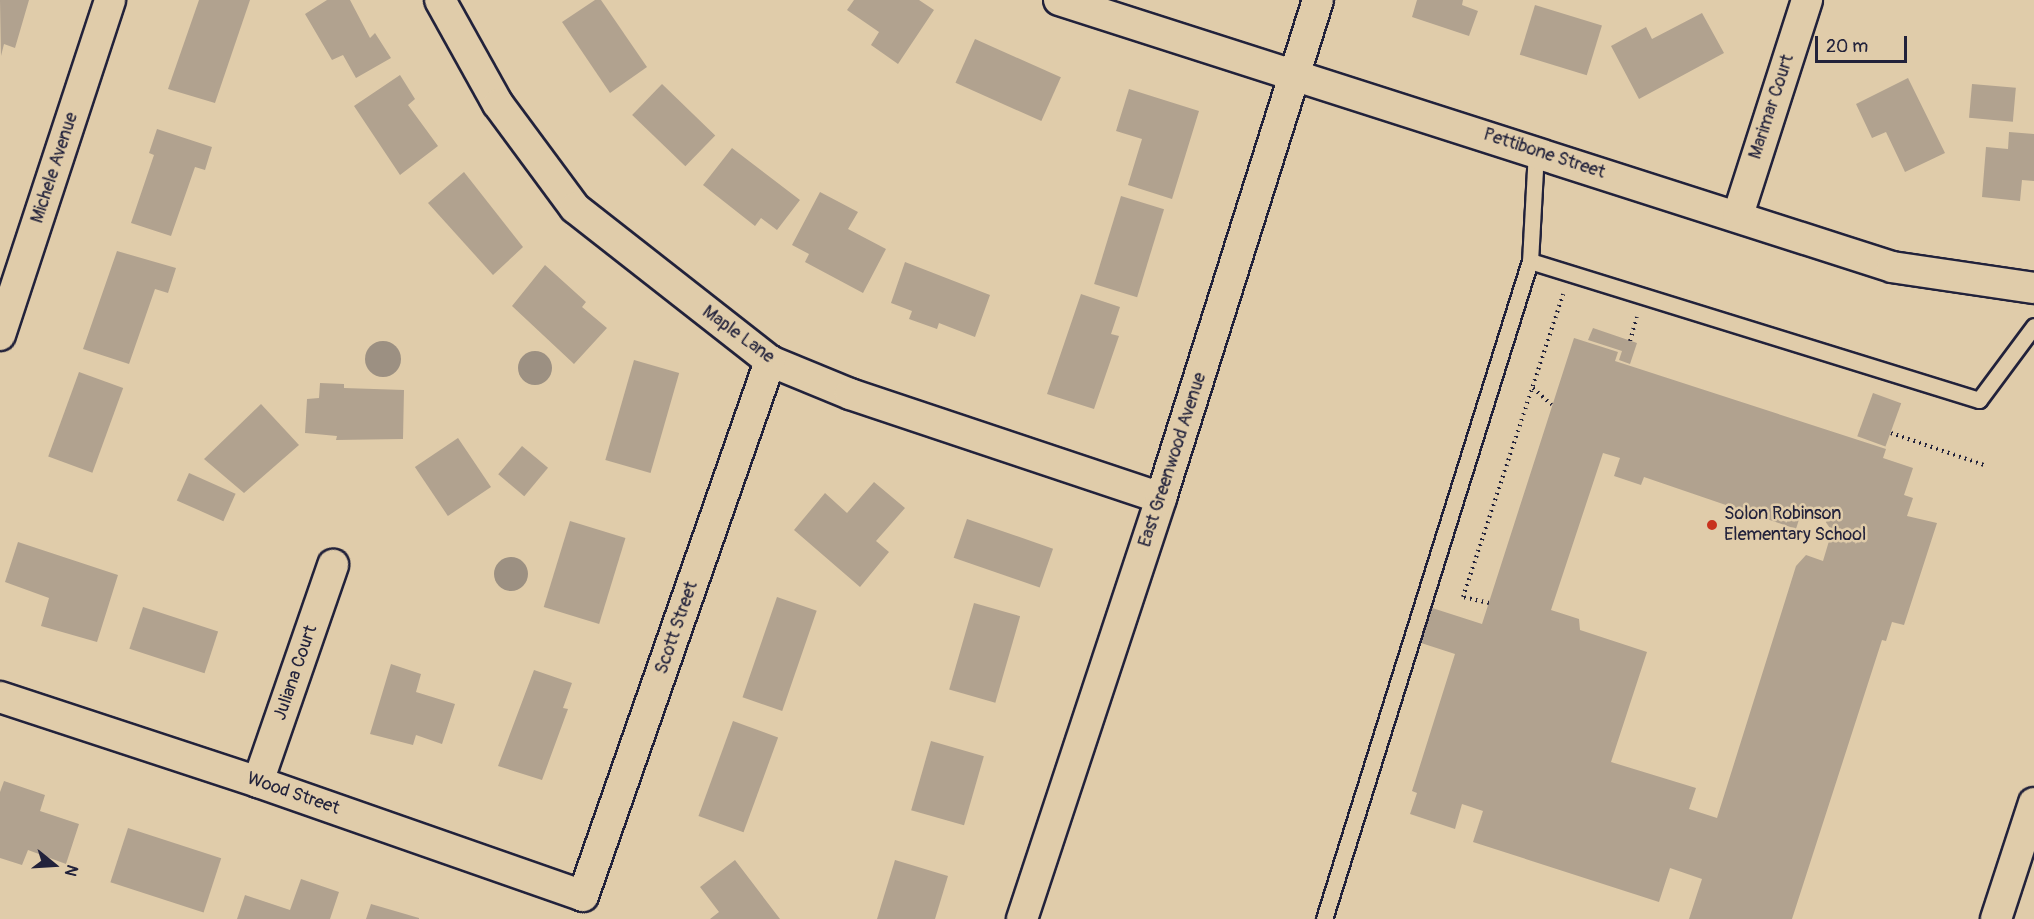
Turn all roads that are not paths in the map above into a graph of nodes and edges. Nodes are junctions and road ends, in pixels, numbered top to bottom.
1 (110, 0) edge
2 (440, 0) edge
3 (1059, 0) edge
4 (1318, 0) edge
5 (1807, 0) edge
6 (1294, 74) junction
7 (1536, 151) junction
8 (1738, 215) junction
9 (1530, 261) junction
10 (2034, 288) edge
11 (2034, 326) edge
12 (0, 335) edge
13 (771, 361) junction
14 (1161, 498) junction
15 (333, 565) dead end
16 (0, 697) edge
17 (258, 782) junction
18 (2034, 803) edge
19 (584, 896) joint
20 (1022, 919) edge
21 (1324, 919) edge
22 (1996, 919) edge

1 - 12 street, Michele Avenue
2 - 13 street, Maple Lane
3 - 6 street, Pettibone Street
4 - 6 street, East Greenwood Avenue
5 - 8 street, Marimar Court
6 - 7 street, Pettibone Street
6 - 14 street, East Greenwood Avenue
7 - 8 street, Pettibone Street
7 - 9 lane
8 - 10 street, Pettibone Street
9 - 11 lane
9 - 21 lane
13 - 14 street, Maple Lane
13 - 19 street, Scott Street
14 - 20 street, East Greenwood Avenue
15 - 17 street, Juliana Court
16 - 17 street, Wood Street
17 - 19 street, Wood Street
18 - 22 street

